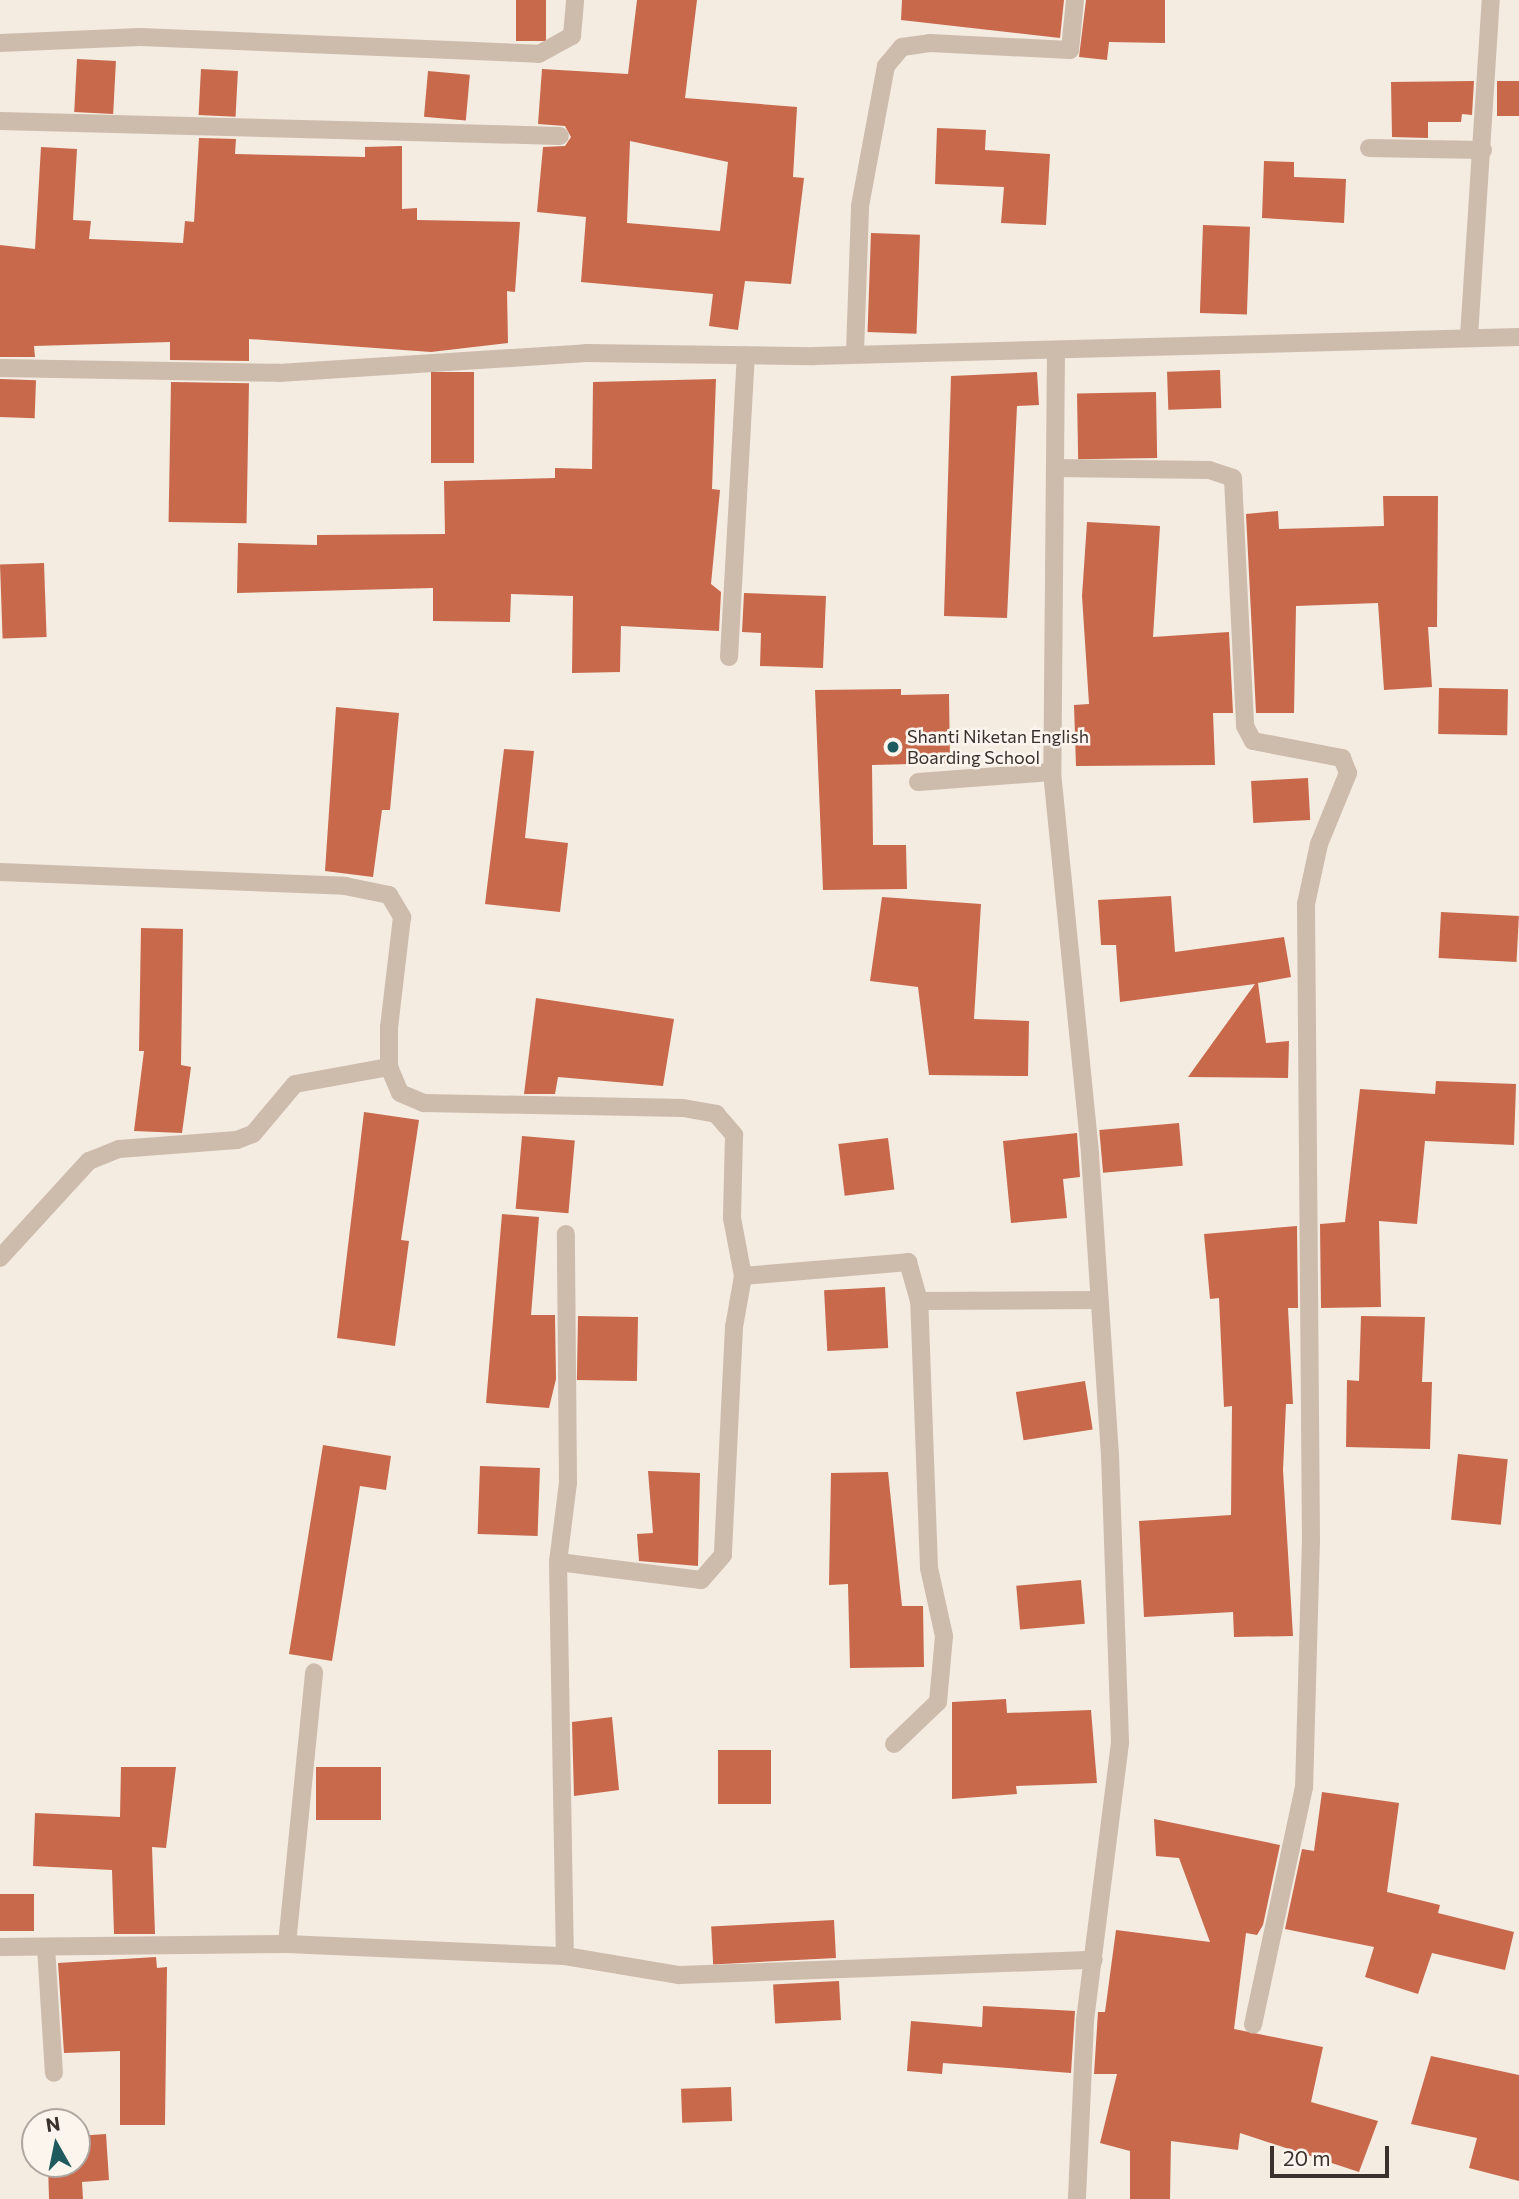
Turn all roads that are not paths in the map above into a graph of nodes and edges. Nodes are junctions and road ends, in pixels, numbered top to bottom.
1 (575, 0) edge
2 (1075, 0) edge
3 (1491, 0) edge
4 (0, 43) edge
5 (0, 121) edge
6 (559, 136) dead end
7 (1369, 148) dead end
8 (1483, 150) junction
9 (1469, 336) junction
10 (1519, 337) edge
11 (1056, 350) junction
12 (855, 352) junction
13 (746, 355) junction
14 (0, 368) edge
15 (1055, 468) junction
16 (729, 657) dead end
17 (1052, 772) junction
18 (918, 782) dead end
19 (0, 872) edge
20 (390, 1067) junction
21 (566, 1234) dead end
22 (0, 1258) edge
23 (743, 1276) junction
24 (1096, 1300) junction
25 (919, 1301) junction
26 (558, 1562) junction
27 (314, 1672) dead end
28 (894, 1744) dead end
29 (287, 1944) junction
30 (0, 1947) edge
31 (46, 1947) junction
32 (565, 1956) junction
33 (1094, 1960) junction
34 (1253, 2025) dead end
35 (54, 2073) dead end
36 (1077, 2199) edge

1 - 4 street
2 - 12 street
3 - 8 street
5 - 6 street
7 - 8 street
8 - 9 street
9 - 10 street
9 - 11 street
11 - 12 street
11 - 15 street
12 - 13 street
13 - 14 street
13 - 16 street
15 - 17 street
15 - 34 street
17 - 18 street
17 - 24 street
19 - 20 street
20 - 22 street
20 - 23 street
21 - 26 street
23 - 25 street
23 - 26 street
24 - 25 street
24 - 33 street
25 - 28 street
26 - 32 street
27 - 29 street
29 - 31 street
29 - 32 street
30 - 31 street
31 - 35 street
32 - 33 street
33 - 36 street

